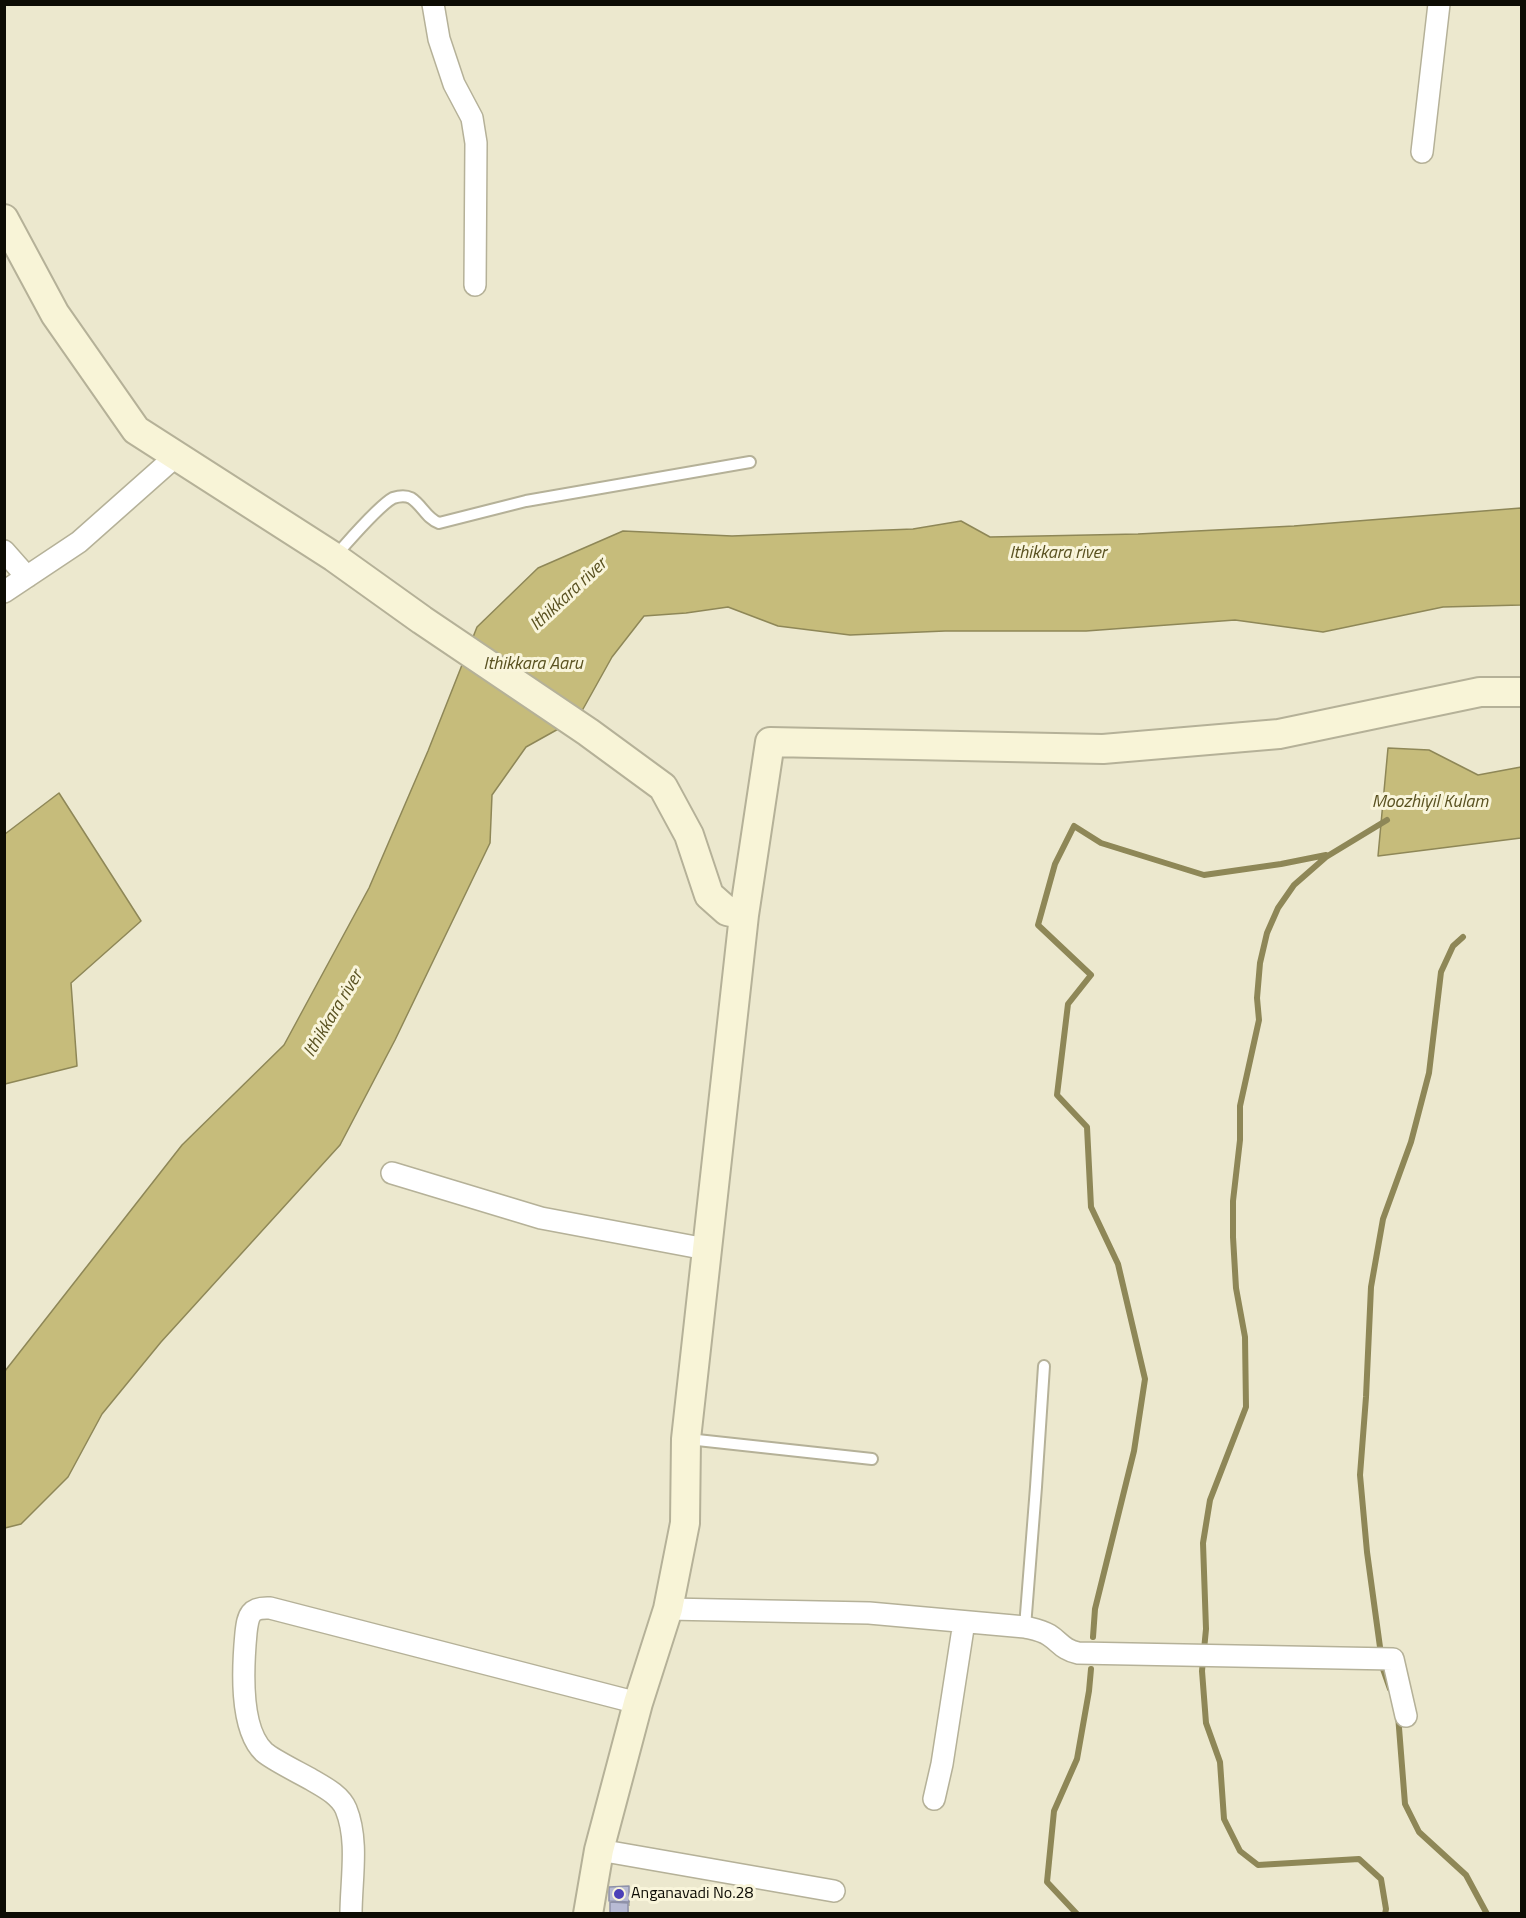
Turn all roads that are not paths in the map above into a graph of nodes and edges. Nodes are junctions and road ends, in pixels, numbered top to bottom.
1 (433, 4) edge
2 (1439, 4) edge
3 (1422, 152) dead end
4 (4, 219) edge
5 (476, 285) dead end
6 (176, 456) junction
7 (750, 462) dead end
8 (4, 551) edge
9 (334, 557) junction
10 (27, 577) junction
11 (4, 592) edge
12 (1521, 692) edge
13 (744, 915) junction
14 (392, 1173) dead end
15 (706, 1249) junction
16 (1044, 1366) dead end
17 (686, 1439) junction
18 (872, 1459) dead end
19 (668, 1609) junction
20 (964, 1622) junction
21 (1025, 1627) junction
22 (638, 1703) junction
23 (1406, 1716) dead end
24 (934, 1799) dead end
25 (599, 1850) junction
26 (834, 1891) dead end
27 (351, 1914) edge
28 (588, 1914) edge

1 - 5 street
2 - 3 street
4 - 6 street
6 - 9 street
6 - 10 street
7 - 9 lane
8 - 10 street
9 - 13 street
10 - 11 street
12 - 13 street
13 - 15 street
14 - 15 street
15 - 17 street
16 - 21 lane
17 - 18 lane
17 - 19 street
19 - 20 street
19 - 22 street
20 - 21 street
20 - 24 street
21 - 23 street
22 - 25 street
22 - 27 street
25 - 26 street
25 - 28 street

